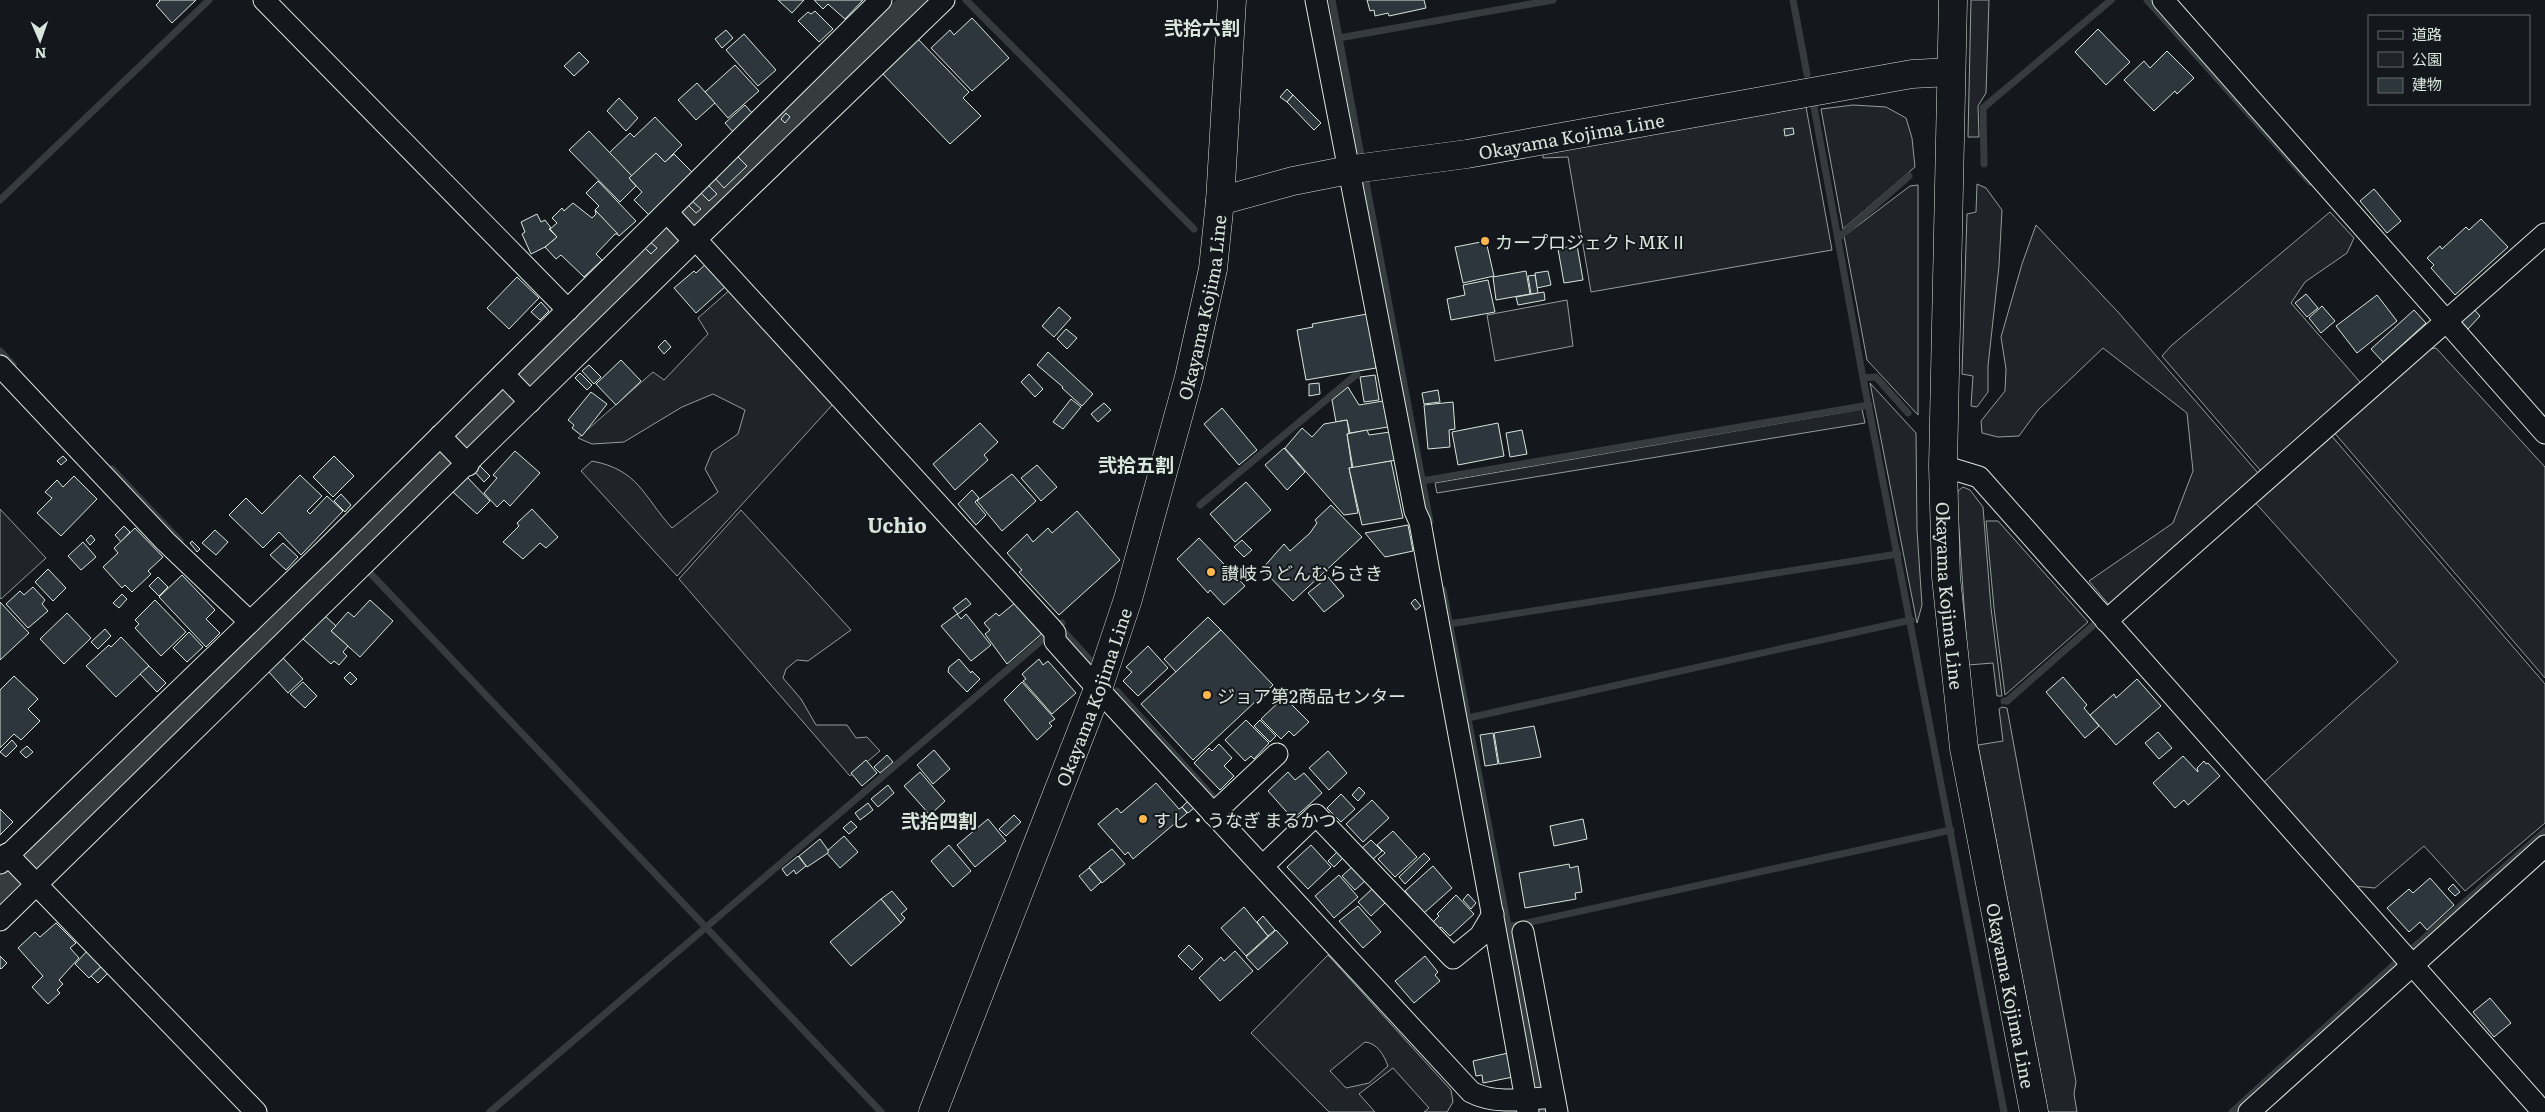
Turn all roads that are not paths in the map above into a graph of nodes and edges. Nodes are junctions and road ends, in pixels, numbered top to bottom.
1 (264, 0) edge
2 (881, 0) edge
3 (944, 0) edge
4 (1232, 0) edge
5 (1316, 0) edge
6 (1953, 0) edge
7 (2163, 0) edge
8 (1951, 72) junction
9 (1358, 169) junction
10 (1220, 201) junction
11 (689, 230) junction
12 (2545, 234) edge
13 (568, 310) junction
14 (2445, 322) junction
15 (0, 366) edge
16 (518, 390) junction
17 (2545, 433) edge
18 (455, 451) junction
19 (1943, 466) junction
20 (2106, 620) junction
21 (250, 622) junction
22 (1098, 689) junction
23 (1277, 754) dead end
24 (1219, 808) junction
25 (2545, 846) edge
26 (1269, 860) dead end
27 (19, 871) edge
28 (1493, 914) junction
29 (0, 920) edge
30 (1523, 932) dead end
31 (2412, 964) junction
32 (1542, 1103) edge
33 (256, 1112) edge
34 (933, 1112) edge
35 (2034, 1112) edge
36 (2249, 1112) edge
37 (2542, 1112) edge

1 - 13 street
2 - 11 street
3 - 11 street
4 - 10 main road
5 - 9 street
6 - 8 main road, Okayama Kojima Line
7 - 14 street
8 - 9 main road, Okayama Kojima Line
8 - 19 main road, Okayama Kojima Line
9 - 10 main road, Okayama Kojima Line
9 - 28 street
10 - 22 main road, Okayama Kojima Line
11 - 13 street
11 - 16 street
11 - 22 street
12 - 14 street
13 - 16 street
14 - 17 street
14 - 20 street
15 - 21 street
16 - 18 street
16 - 18 street
18 - 21 street
18 - 27 street
19 - 20 street
19 - 35 main road, Okayama Kojima Line
20 - 31 street
21 - 27 street
22 - 24 street
22 - 34 main road, Okayama Kojima Line
23 - 24 street
24 - 32 street
25 - 31 street
26 - 28 street
27 - 29 street
27 - 33 street
28 - 32 street
30 - 32 street
31 - 36 street
31 - 37 street

